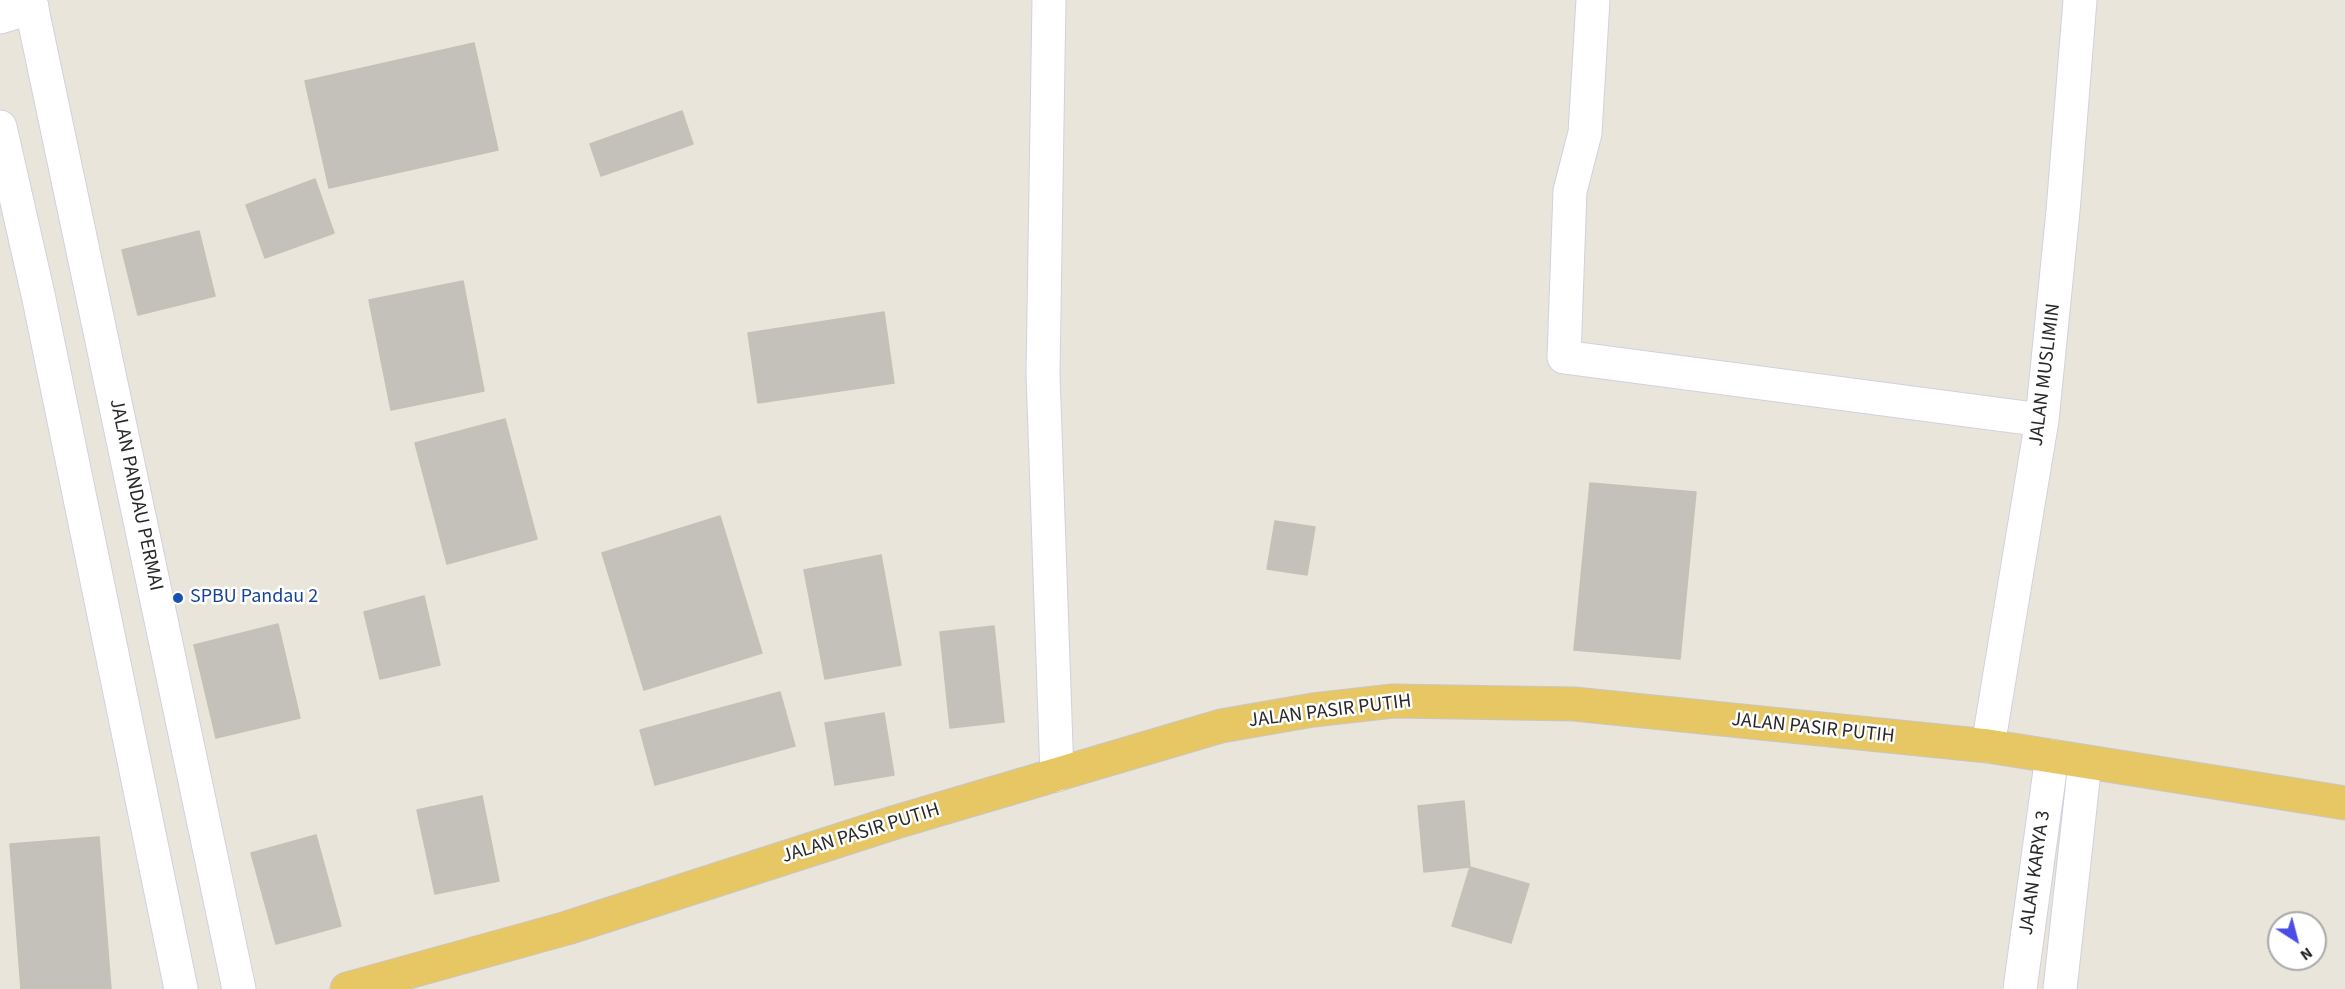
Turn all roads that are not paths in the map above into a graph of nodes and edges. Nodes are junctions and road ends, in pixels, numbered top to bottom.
1 (1048, 0) edge
2 (1593, 0) edge
3 (2080, 0) edge
4 (31, 4) edge
5 (0, 16) edge
6 (0, 127) edge
7 (2042, 420) junction
8 (1988, 747) junction
9 (2052, 756) junction
10 (2085, 762) junction
11 (1057, 775) junction
12 (2345, 803) edge
13 (351, 988) edge
14 (181, 989) edge
15 (239, 989) edge
16 (2020, 989) edge
17 (2060, 989) edge

1 - 11 street
2 - 7 street
3 - 7 street, JALAN MUSLIMIN
4 - 5 street
4 - 15 street, JALAN PANDAU PERMAI
6 - 14 street
7 - 8 street, JALAN MUSLIMIN
8 - 9 highway, JALAN PASIR PUTIH
8 - 11 highway, JALAN PASIR PUTIH
9 - 10 highway, JALAN PASIR PUTIH
9 - 16 street, JALAN KARYA 3
10 - 12 highway, JALAN PASIR PUTIH
10 - 17 street, JALAN KARYA 3
11 - 13 highway, JALAN PASIR PUTIH

